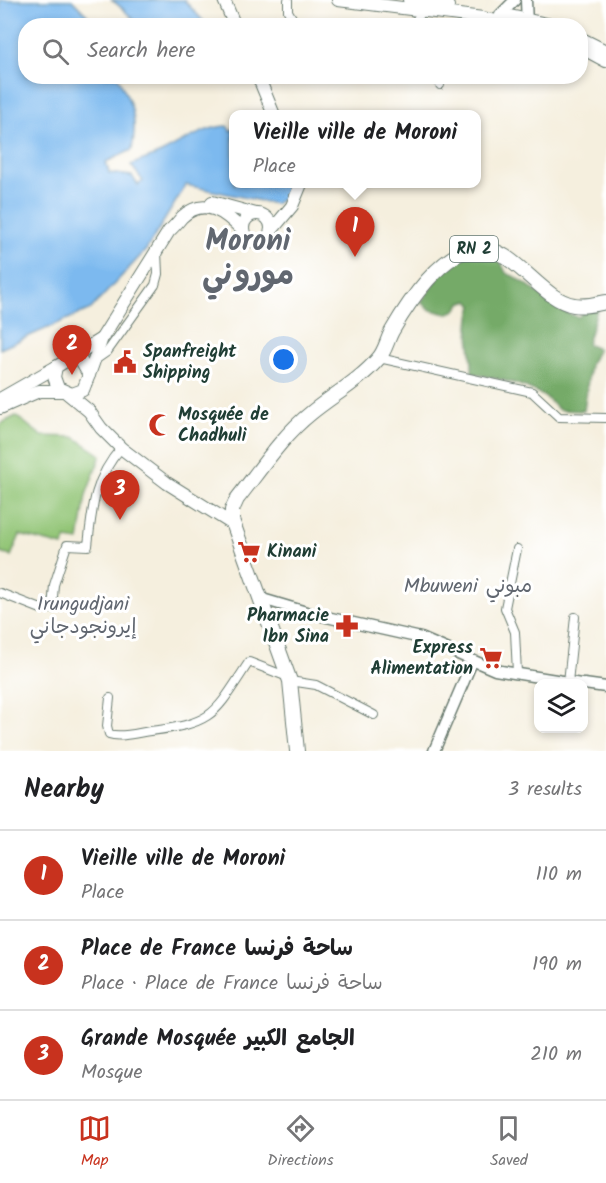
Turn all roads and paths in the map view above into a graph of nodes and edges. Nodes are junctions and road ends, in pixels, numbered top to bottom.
1 (224, 0) edge
2 (288, 0) edge
3 (338, 0) edge
4 (409, 0) edge
5 (515, 0) edge
6 (526, 0) edge
7 (424, 7) junction
8 (232, 18) edge
9 (292, 18) edge
10 (417, 18) edge
11 (499, 18) joint
12 (525, 18) edge
13 (588, 42) edge
14 (588, 51) edge
15 (606, 51) edge
16 (606, 61) edge
17 (261, 84) edge
18 (272, 110) edge
19 (293, 188) edge
20 (299, 188) edge
21 (259, 214) junction
22 (169, 231) junction
23 (243, 231) junction
24 (271, 231) junction
25 (157, 252) junction
26 (606, 302) edge
27 (102, 339) junction
28 (70, 358) junction
29 (379, 358) junction
30 (94, 361) junction
31 (56, 367) junction
32 (88, 381) junction
33 (64, 392) junction
34 (0, 399) edge
35 (0, 408) edge
36 (89, 411) junction
37 (606, 418) edge
38 (121, 448) junction
39 (234, 506) junction
40 (212, 509) junction
41 (234, 525) junction
42 (517, 549) dead end
43 (0, 593) edge
44 (259, 598) junction
45 (574, 617) dead end
46 (472, 662) junction
47 (517, 674) junction
48 (289, 679) junction
49 (549, 679) edge
50 (568, 679) edge
51 (588, 685) edge
52 (606, 687) edge
53 (110, 698) dead end
54 (374, 715) dead end
55 (297, 751) edge
56 (434, 751) edge

1 - 8 main road
2 - 9 street
3 - 7 main road
4 - 7 main road
5 - 11 street
6 - 12 street
7 - 10 street
7 - 11 main road
13 - 15 main road
14 - 16 main road
17 - 18 main road
19 - 21 main road
20 - 24 main road
21 - 22 main road
21 - 23 main road
21 - 24 main road
22 - 23 main road
22 - 25 main road
23 - 24 main road
25 - 27 main road
25 - 30 street
26 - 29 main road, RN 2
27 - 28 main road
27 - 30 main road
28 - 31 main road
28 - 32 main road
29 - 37 street
29 - 39 main road, RN 2
30 - 32 main road
31 - 33 main road
31 - 34 main road
32 - 33 main road
32 - 36 main road
33 - 35 main road
33 - 36 main road
36 - 38 main road
38 - 40 main road
38 - 43 street
39 - 40 main road
39 - 41 main road
40 - 41 main road
41 - 44 main road
42 - 47 street
44 - 46 street
44 - 48 main road
45 - 50 street
46 - 47 street
46 - 56 street
47 - 49 street
48 - 53 street
48 - 54 street
48 - 55 main road
51 - 52 street

